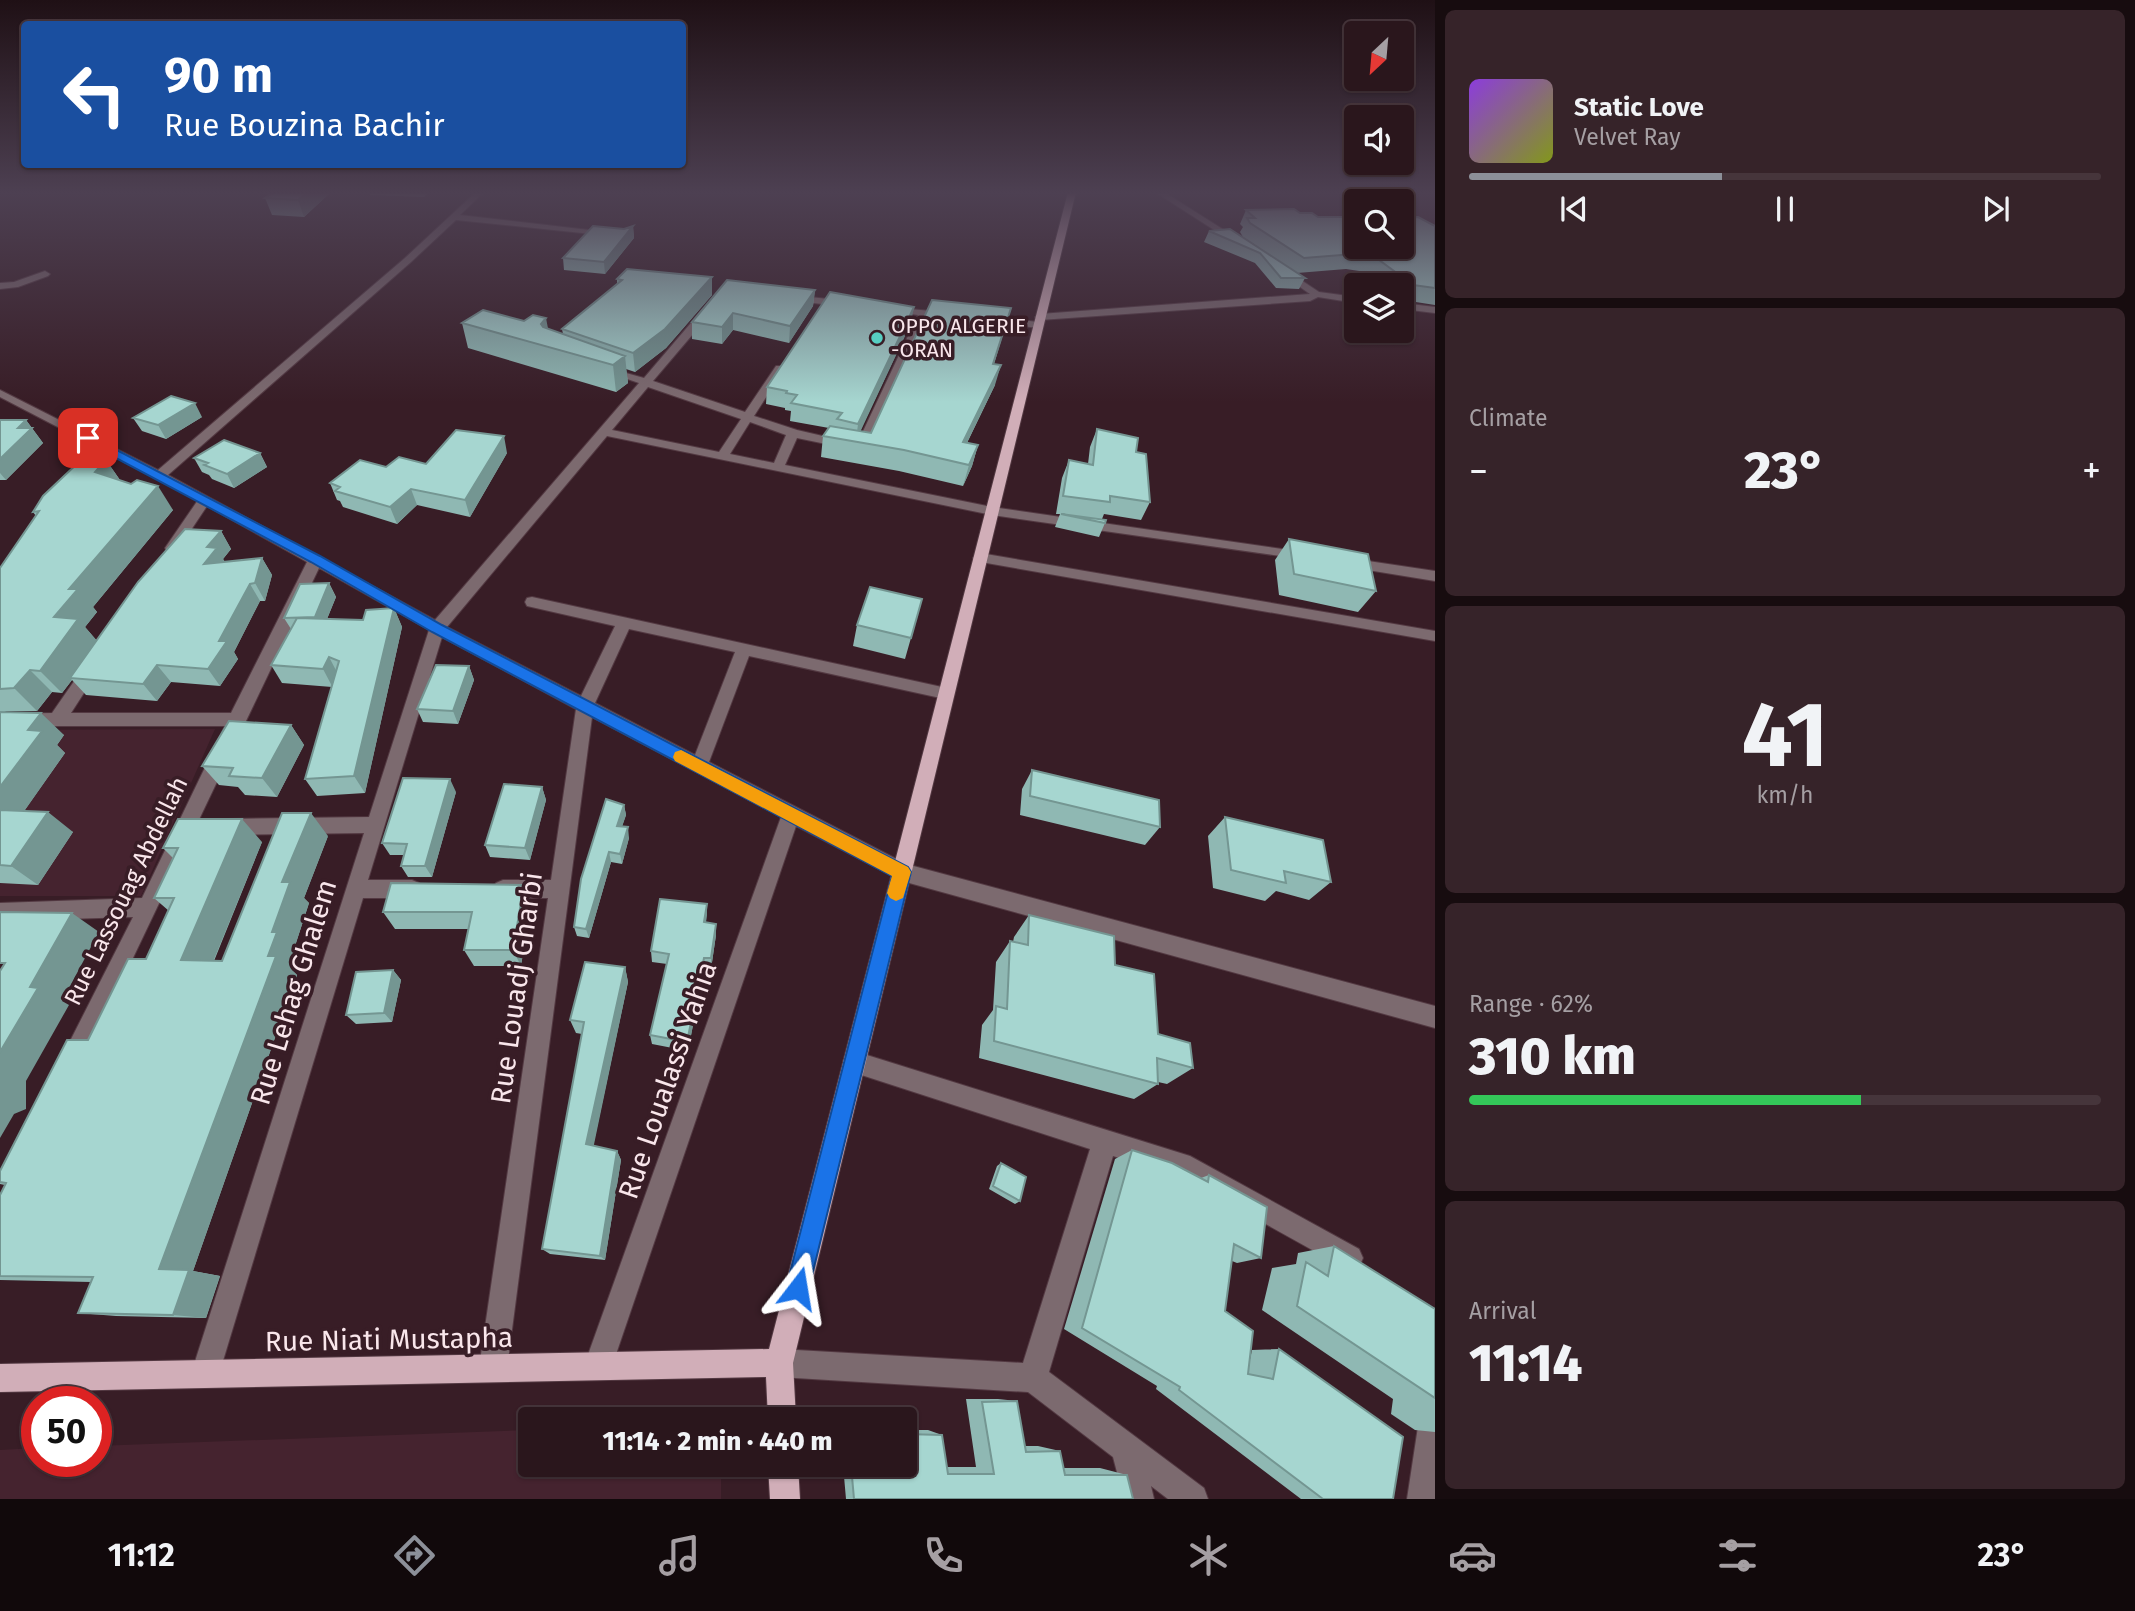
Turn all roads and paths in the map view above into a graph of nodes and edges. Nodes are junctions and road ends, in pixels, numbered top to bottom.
1 (407, 262) edge
2 (1054, 262) edge
3 (1278, 267) edge
4 (45, 274) dead end
5 (0, 286) edge
6 (1316, 294) junction
7 (774, 296) edge
8 (1344, 298) edge
9 (715, 301) edge
10 (824, 302) junction
11 (861, 306) edge
12 (874, 307) edge
13 (1414, 307) edge
14 (1435, 310) edge
15 (924, 312) junction
16 (816, 313) edge
17 (962, 317) edge
18 (975, 318) edge
19 (1039, 321) junction
20 (786, 360) edge
21 (588, 362) edge
22 (646, 382) junction
23 (0, 393) edge
24 (747, 417) junction
25 (604, 432) junction
26 (793, 433) junction
27 (722, 456) junction
28 (778, 467) junction
29 (160, 475) junction
30 (205, 499) junction
31 (992, 511) junction
32 (980, 558) junction
33 (316, 559) junction
34 (161, 565) edge
35 (1435, 576) edge
36 (532, 602) dead end
37 (624, 622) junction
38 (437, 628) junction
39 (1435, 636) edge
40 (744, 649) junction
41 (102, 654) edge
42 (945, 693) junction
43 (585, 706) junction
44 (236, 719) junction
45 (0, 720) edge
46 (57, 720) junction
47 (699, 766) junction
48 (791, 814) junction
49 (376, 825) junction
50 (188, 827) junction
51 (902, 872) junction
52 (356, 889) junction
53 (438, 889) edge
54 (478, 889) edge
55 (560, 889) junction
56 (147, 907) junction
57 (0, 912) edge
58 (1435, 1017) edge
59 (854, 1062) junction
60 (61, 1083) edge
61 (1105, 1141) junction
62 (1367, 1269) edge
63 (779, 1363) junction
64 (598, 1366) junction
65 (493, 1368) junction
66 (205, 1374) junction
67 (0, 1378) edge
68 (1033, 1378) junction
69 (781, 1407) edge
70 (1435, 1407) edge
71 (1126, 1448) junction
72 (784, 1477) edge
73 (785, 1499) edge
74 (1139, 1499) edge
75 (1193, 1499) edge
76 (1422, 1499) edge

1 - 29 street
2 - 19 main road
3 - 6 street
4 - 5 street
6 - 8 street
6 - 19 street
7 - 10 street
9 - 22 street
10 - 11 street
10 - 16 street
12 - 15 street
13 - 14 street
15 - 17 street
15 - 26 street
18 - 19 street
19 - 31 main road
20 - 24 street
21 - 22 street
22 - 24 street
22 - 25 street
23 - 29 street
24 - 26 street
24 - 27 street
25 - 27 street
25 - 38 street
26 - 28 street
27 - 28 street
28 - 31 street
29 - 30 street
30 - 33 street
30 - 34 street
31 - 32 main road
31 - 35 street
32 - 39 street
32 - 42 main road
33 - 38 street
33 - 44 street, Rue Lassouag Abdellah
36 - 37 street
37 - 40 street
37 - 43 street, Rue Louadj Gharbi
38 - 43 street
38 - 49 street, Rue Lehag Ghalem
40 - 42 street
40 - 47 street
41 - 46 street
42 - 51 main road
43 - 47 street
43 - 55 street, Rue Louadj Gharbi
44 - 46 street
44 - 50 street, Rue Lassouag Abdellah
45 - 46 street
47 - 48 street
48 - 51 street
48 - 64 street, Rue Loualassi Yahia
49 - 50 street
49 - 52 street, Rue Lehag Ghalem
50 - 56 street, Rue Lassouag Abdellah
51 - 58 street
51 - 59 main road
52 - 53 street
52 - 66 street, Rue Lehag Ghalem
54 - 55 street
55 - 65 street, Rue Louadj Gharbi
56 - 57 street
56 - 60 street, Rue Lassouag Abdellah
59 - 61 street
59 - 63 main road
61 - 62 street
61 - 68 street
63 - 64 main road, Rue Niati Mustapha
63 - 68 street
63 - 69 main road
64 - 65 main road, Rue Niati Mustapha
65 - 66 main road, Rue Niati Mustapha
66 - 67 main road, Rue Niati Mustapha
68 - 71 street
70 - 76 street
71 - 74 street
71 - 75 street
72 - 73 main road

